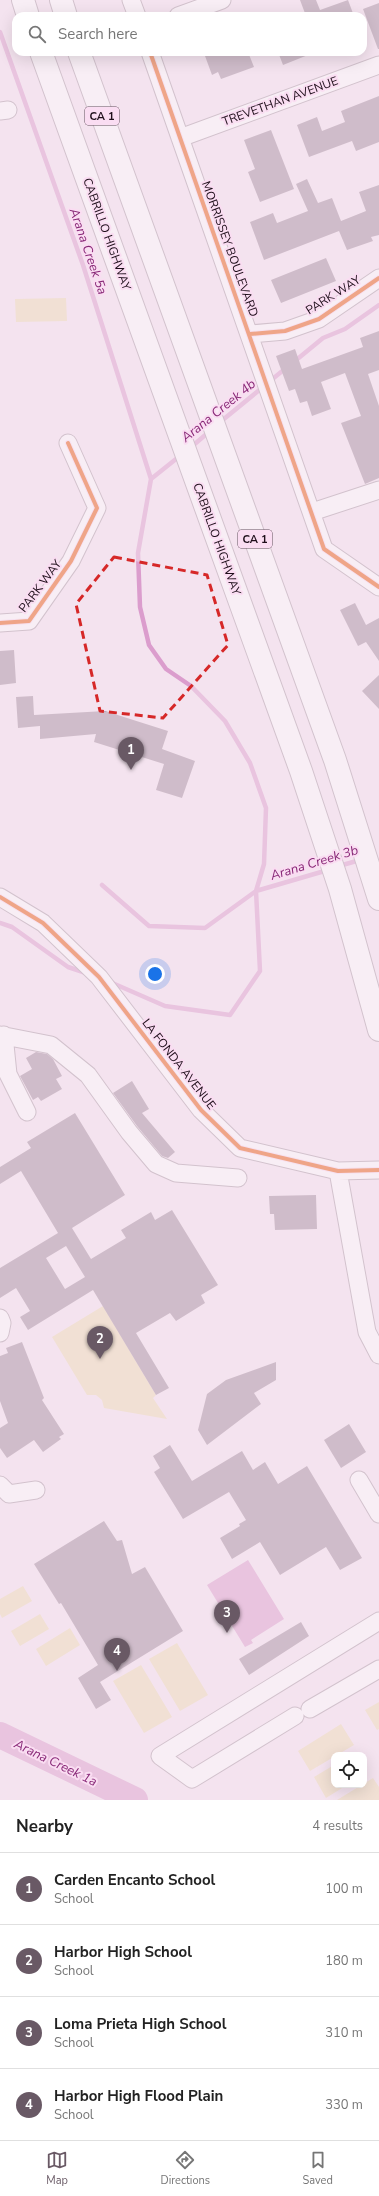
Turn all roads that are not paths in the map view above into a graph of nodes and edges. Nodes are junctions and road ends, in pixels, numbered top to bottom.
1 (23, 0) edge
2 (60, 0) edge
3 (72, 0) edge
4 (131, 0) edge
5 (222, 0) edge
6 (27, 12) edge
7 (64, 12) edge
8 (76, 12) edge
9 (136, 12) edge
10 (189, 12) edge
11 (43, 56) edge
12 (80, 56) edge
13 (88, 56) edge
14 (151, 56) edge
15 (379, 65) edge
16 (180, 138) junction
17 (125, 181) junction
18 (379, 278) edge
19 (250, 334) junction
20 (68, 443) dead end
21 (379, 490) edge
22 (312, 512) junction
23 (379, 588) edge
24 (0, 623) edge
25 (0, 897) edge
26 (379, 899) edge
27 (379, 1030) edge
28 (2, 1035) edge
29 (27, 1112) dead end
30 (372, 1170) edge
31 (338, 1171) junction
32 (238, 1178) dead end
33 (0, 1318) edge
34 (0, 1333) edge
35 (379, 1355) edge
36 (359, 1480) dead end
37 (0, 1486) edge
38 (36, 1490) dead end
39 (379, 1514) edge
40 (379, 1621) edge
41 (379, 1669) edge
42 (310, 1709) dead end
43 (295, 1716) dead end

1 - 6 highway
2 - 7 highway
3 - 8 highway
4 - 9 street
5 - 10 street
11 - 27 highway, CABRILLO HIGHWAY / CA 1
12 - 17 highway, CA 1
13 - 17 highway
14 - 16 street, MORRISSEY BOULEVARD
15 - 16 street, TREVETHAN AVENUE
16 - 19 street, MORRISSEY BOULEVARD
17 - 26 highway, CA 1
18 - 19 street, PARK WAY
19 - 22 street, MORRISSEY BOULEVARD
20 - 24 street, PARK WAY
21 - 22 street
22 - 23 street, MORRISSEY BOULEVARD
25 - 31 street, LA FONDA AVENUE
28 - 29 street
28 - 32 street
30 - 31 street, LA FONDA AVENUE
31 - 35 street
33 - 34 street
36 - 39 street
37 - 38 street
40 - 43 street
41 - 42 street

